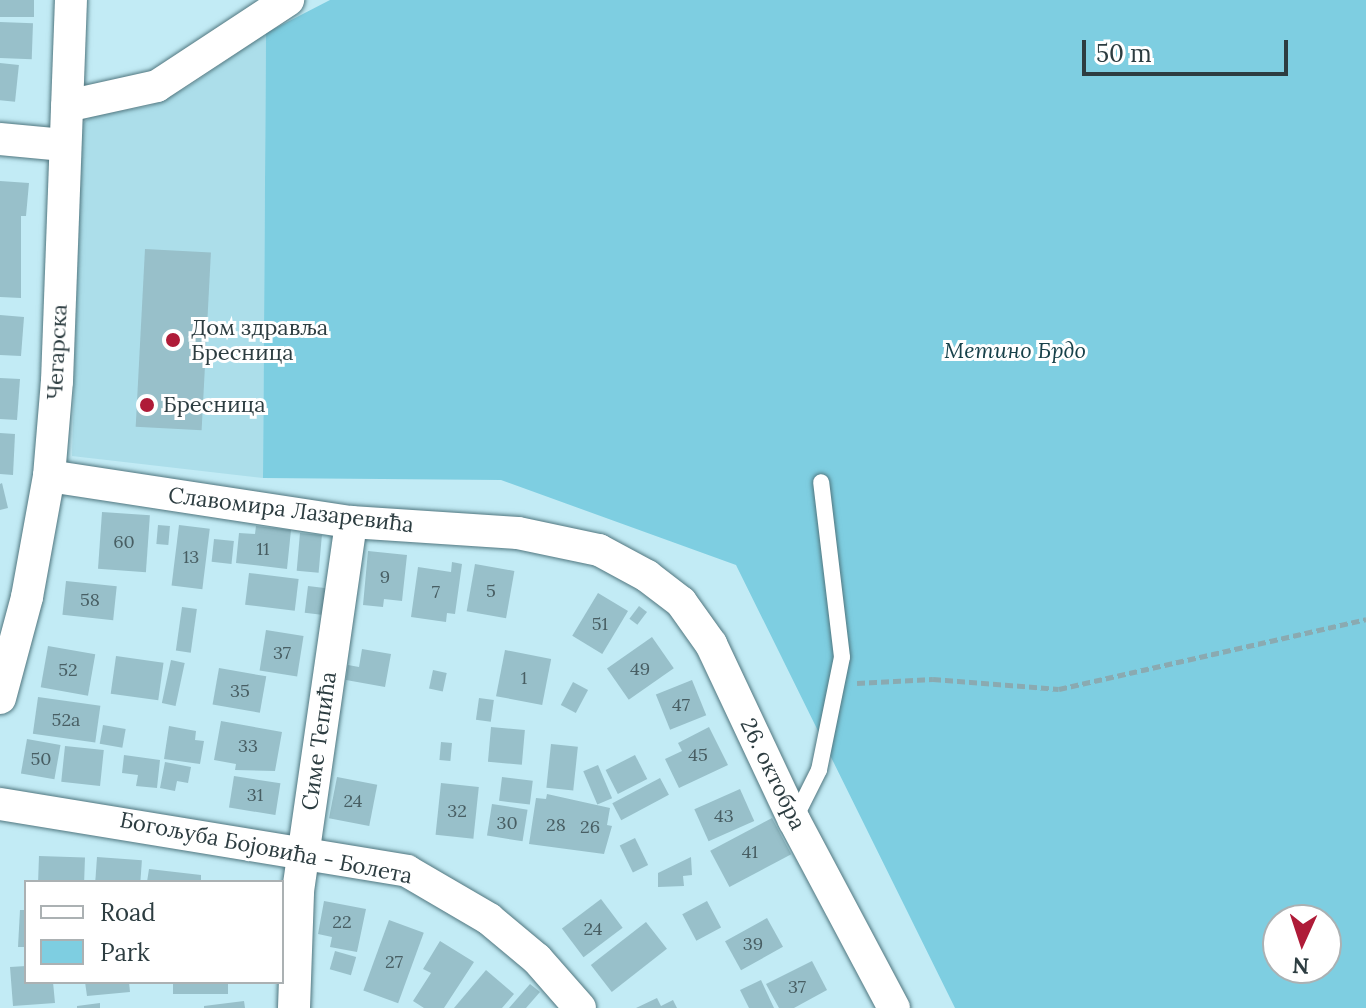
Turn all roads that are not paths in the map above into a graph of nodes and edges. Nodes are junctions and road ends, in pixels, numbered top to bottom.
1 (71, 0) edge
2 (288, 0) edge
3 (67, 106) junction
4 (0, 139) edge
5 (64, 145) junction
6 (49, 476) junction
7 (821, 482) dead end
8 (351, 522) junction
9 (625, 563) joint
10 (0, 698) edge
11 (0, 804) edge
12 (794, 820) junction
13 (304, 851) junction
14 (294, 1008) edge
15 (580, 1008) edge
16 (894, 1008) edge

1 - 3 street, Чегарска
2 - 3 street
3 - 5 street, Чегарска
4 - 5 street
5 - 6 street, Чегарска
6 - 8 street, Славомира Лазаревића
6 - 10 street, Чегарска
7 - 12 lane
8 - 9 street, Славомира Лазаревића
8 - 13 street, Симе Тепића
9 - 12 street, 26. октобра
11 - 13 street, Богољуба Бојовића - Болета
12 - 16 street, 26. октобра
13 - 14 street, Симе Тепића
13 - 15 street, Богољуба Бојовића - Болета

